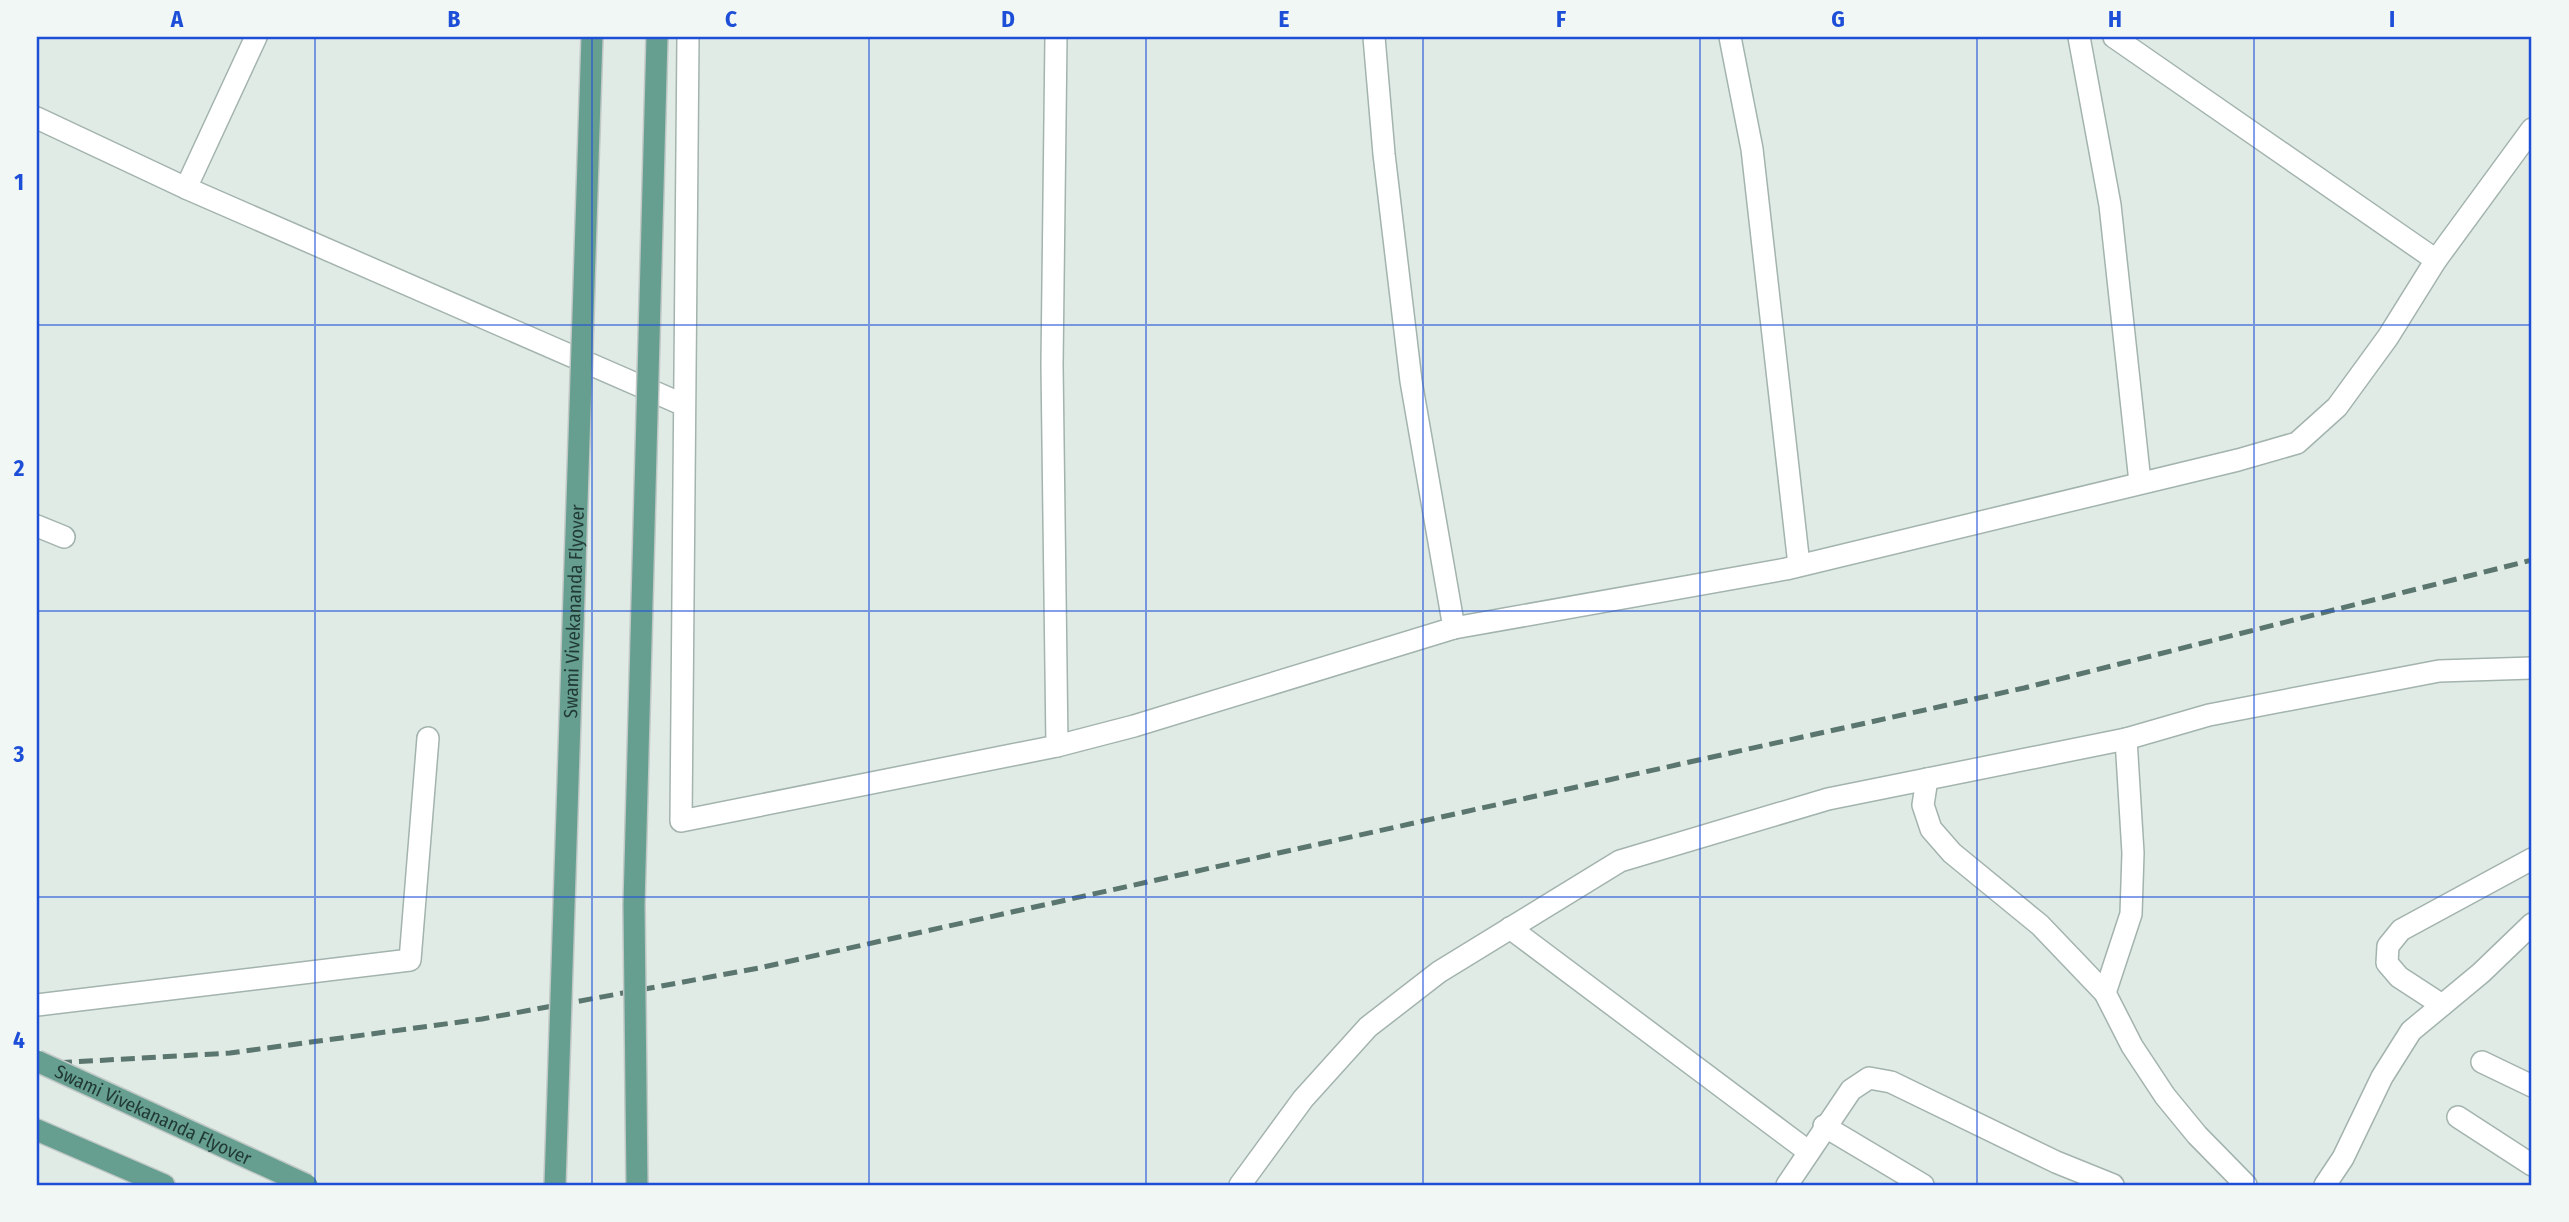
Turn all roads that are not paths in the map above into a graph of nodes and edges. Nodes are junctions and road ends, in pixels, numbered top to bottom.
1 (256, 37) edge
2 (592, 37) edge
3 (657, 37) edge
4 (688, 37) edge
5 (1056, 37) edge
6 (1374, 37) edge
7 (1730, 37) edge
8 (2079, 37) edge
9 (2114, 37) edge
10 (37, 118) edge
11 (2532, 129) edge
12 (186, 188) junction
13 (2437, 260) junction
14 (684, 405) junction
15 (2140, 482) junction
16 (37, 526) edge
17 (64, 537) dead end
18 (1799, 565) junction
19 (1454, 628) junction
20 (2532, 668) edge
21 (428, 738) dead end
22 (2126, 739) junction
23 (1057, 746) junction
24 (1927, 779) junction
25 (2532, 859) edge
26 (2532, 924) edge
27 (1510, 928) junction
28 (2105, 993) junction
29 (42, 1003) edge
30 (2442, 1005) junction
31 (37, 1061) edge
32 (2482, 1062) dead end
33 (2532, 1086) edge
34 (2458, 1117) dead end
35 (1824, 1126) junction
36 (37, 1130) edge
37 (1809, 1153) junction
38 (2532, 1165) edge
39 (1796, 1182) edge
40 (164, 1185) edge
41 (307, 1185) edge
42 (555, 1185) edge
43 (637, 1185) edge
44 (1240, 1185) edge
45 (1923, 1185) edge
46 (2113, 1185) edge
47 (2246, 1185) edge
48 (2325, 1185) edge

1 - 12 street
2 - 42 main road, Swami Vivekananda Flyover, bridge
3 - 43 main road, bridge
4 - 14 street
5 - 23 street
6 - 19 street
7 - 18 street
8 - 15 street
9 - 13 street
10 - 12 street
11 - 13 street
12 - 14 street
13 - 15 street
14 - 23 street
15 - 18 street
16 - 17 street
18 - 19 street
19 - 23 street
20 - 22 street
21 - 29 street
22 - 24 street
22 - 28 street
24 - 27 street
24 - 28 street
25 - 30 street
26 - 30 street
27 - 37 street
27 - 44 street
28 - 47 street
30 - 48 street
31 - 41 main road, Swami Vivekananda Flyover, bridge
32 - 33 street
34 - 38 street
35 - 37 street
35 - 45 street
35 - 46 street
36 - 40 main road
37 - 39 street

